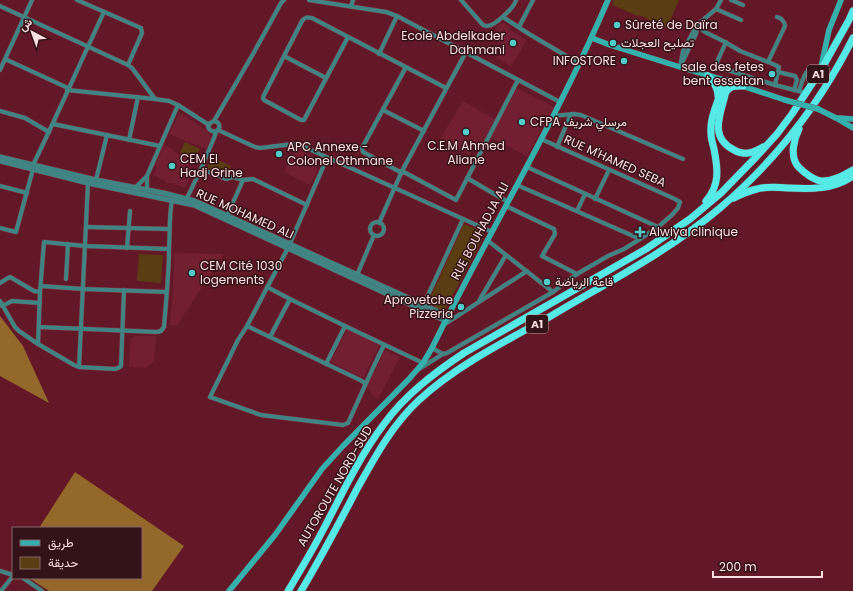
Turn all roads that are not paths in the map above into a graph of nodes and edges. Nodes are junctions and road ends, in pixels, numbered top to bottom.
1 (32, 0) edge
2 (77, 0) edge
3 (284, 0) edge
4 (309, 0) edge
5 (353, 0) edge
6 (461, 0) edge
7 (516, 0) edge
8 (533, 0) edge
9 (608, 0) edge
10 (721, 0) edge
11 (731, 0) edge
12 (841, 0) edge
13 (743, 5) dead end
14 (0, 6) edge
15 (351, 6) junction
16 (716, 9) junction
17 (853, 11) edge
18 (104, 12) junction
19 (397, 16) junction
20 (503, 17) junction
21 (777, 17) dead end
22 (24, 18) junction
23 (741, 20) dead end
24 (697, 25) junction
25 (519, 27) junction
26 (348, 37) junction
27 (592, 38) junction
28 (853, 38) edge
29 (726, 42) junction
30 (88, 47) junction
31 (466, 52) junction
32 (380, 54) junction
33 (284, 56) junction
34 (5, 59) junction
35 (768, 62) junction
36 (580, 64) junction
37 (128, 65) junction
38 (406, 67) junction
39 (680, 68) junction
40 (0, 70) edge
41 (821, 70) junction
42 (778, 72) junction
43 (708, 76) junction
44 (326, 78) junction
45 (518, 80) junction
46 (727, 81) junction
47 (775, 85) junction
48 (743, 86) junction
49 (446, 88) junction
50 (68, 89) junction
51 (800, 91) junction
52 (722, 96) junction
53 (138, 97) junction
54 (819, 97) junction
55 (155, 98) junction
56 (560, 102) junction
57 (178, 105) junction
58 (383, 110) junction
59 (0, 111) edge
60 (571, 114) junction
61 (553, 116) junction
62 (836, 118) junction
63 (853, 119) edge
64 (214, 121) junction
65 (53, 124) junction
66 (209, 125) junction
67 (853, 128) edge
68 (424, 130) junction
69 (217, 131) junction
70 (50, 132) junction
71 (777, 134) junction
72 (107, 135) junction
73 (541, 139) junction
74 (129, 140) junction
75 (160, 146) junction
76 (557, 147) junction
77 (0, 157) edge
78 (327, 158) junction
79 (683, 159) dead end
80 (0, 161) edge
81 (33, 167) junction
82 (526, 167) junction
83 (201, 169) junction
84 (609, 170) junction
85 (853, 170) edge
86 (402, 172) junction
87 (147, 176) junction
88 (853, 176) edge
89 (467, 178) junction
90 (96, 180) junction
91 (243, 180) junction
92 (88, 183) junction
93 (517, 185) junction
94 (0, 186) edge
95 (135, 188) junction
96 (394, 188) junction
97 (27, 193) junction
98 (143, 193) junction
99 (585, 194) junction
100 (595, 199) junction
101 (172, 200) junction
102 (186, 201) junction
103 (507, 204) junction
104 (307, 205) junction
105 (719, 208) junction
106 (130, 211) dead end
107 (577, 211) junction
108 (227, 216) junction
109 (463, 219) junction
110 (690, 219) junction
111 (379, 223) junction
112 (86, 227) junction
113 (658, 227) junction
114 (0, 228) edge
115 (129, 228) junction
116 (169, 229) junction
117 (492, 232) junction
118 (374, 235) junction
119 (640, 239) junction
120 (487, 240) junction
121 (68, 244) junction
122 (85, 246) junction
123 (289, 246) junction
124 (127, 248) junction
125 (169, 249) junction
126 (506, 255) junction
127 (527, 271) junction
128 (577, 274) junction
129 (357, 275) junction
130 (66, 279) dead end
131 (0, 283) edge
132 (41, 286) junction
133 (267, 288) junction
134 (83, 289) junction
135 (124, 290) junction
136 (40, 292) junction
137 (167, 292) junction
138 (553, 292) junction
139 (290, 299) junction
140 (0, 301) edge
141 (479, 302) junction
142 (40, 303) junction
143 (2, 306) junction
144 (423, 306) junction
145 (446, 321) junction
146 (39, 326) junction
147 (247, 326) junction
148 (345, 326) junction
149 (81, 329) junction
150 (122, 331) junction
151 (270, 337) junction
152 (38, 344) junction
153 (384, 345) junction
154 (432, 348) junction
155 (443, 354) junction
156 (423, 363) junction
157 (326, 364) junction
158 (79, 367) junction
159 (415, 372) junction
160 (365, 383) junction
161 (0, 571) edge
162 (12, 575) edge
163 (12, 576) edge
164 (24, 579) edge
165 (1, 591) edge
166 (42, 591) edge
167 (229, 591) edge
168 (288, 591) edge
169 (301, 591) edge

1 - 22 street
2 - 18 street
3 - 64 street
4 - 15 street
5 - 15 street
6 - 20 street
7 - 20 street
8 - 25 street
9 - 27 main road, RUE BOUHADJA ALI
10 - 16 street
11 - 13 street
12 - 41 main road
14 - 22 street
15 - 19 street
16 - 23 street
16 - 24 street
17 - 41 highway, AUTOROUTE NORD-SUD / A1
18 - 30 street
18 - 37 street
19 - 31 street
19 - 32 street
20 - 25 street
21 - 35 street
22 - 30 street
22 - 34 street
24 - 29 street
24 - 39 street
25 - 36 street
26 - 32 street
26 - 33 street
26 - 44 street
27 - 36 main road, RUE BOUHADJA ALI
27 - 39 main road
28 - 54 highway, AUTOROUTE NORD-SUD / A1
29 - 35 street
29 - 47 street
30 - 37 street
30 - 50 street
31 - 45 street
31 - 49 street
32 - 38 street
33 - 44 street
33 - 44 street
34 - 40 street
34 - 50 street
35 - 42 street
36 - 56 main road, RUE BOUHADJA ALI
37 - 55 street
38 - 49 street
38 - 58 street
39 - 43 main road
41 - 51 highway, AUTOROUTE NORD-SUD / A1
41 - 51 street
42 - 47 street
42 - 51 street
43 - 46 main road
43 - 52 highway
45 - 56 street
45 - 89 street
46 - 48 main road
46 - 52 highway
47 - 51 street
48 - 52 highway
48 - 62 main road, bridge
49 - 68 street
50 - 53 street
50 - 65 street
51 - 71 highway, AUTOROUTE NORD-SUD / A1
52 - 71 highway
52 - 110 highway
53 - 55 street
53 - 74 street
54 - 85 highway
54 - 105 highway, AUTOROUTE NORD-SUD / A1
55 - 57 street
56 - 61 main road, RUE BOUHADJA ALI
57 - 66 street
57 - 75 street
58 - 68 street
58 - 86 street
59 - 70 street
60 - 61 street
60 - 76 street
60 - 79 street
61 - 73 main road, RUE BOUHADJA ALI
62 - 63 main road
62 - 67 main road
64 - 66 street
64 - 69 street
65 - 70 street
65 - 72 street
66 - 69 street
68 - 86 street
69 - 78 street
69 - 83 street
70 - 81 street
71 - 110 highway, AUTOROUTE NORD-SUD / A1
72 - 74 street
72 - 90 street
73 - 76 street, RUE M'HAMED SEBA
73 - 82 main road, RUE BOUHADJA ALI
74 - 75 street
75 - 87 street
76 - 84 street, RUE M'HAMED SEBA
77 - 81 street, RUE MOHAMED ALI
78 - 96 street
78 - 104 street
80 - 81 street
81 - 90 street, RUE MOHAMED ALI
81 - 92 street
81 - 97 street
82 - 93 main road, RUE BOUHADJA ALI
82 - 99 street
83 - 91 street
83 - 102 street
84 - 100 street
84 - 113 street, RUE M'HAMED SEBA
86 - 89 street
86 - 96 street
87 - 95 street
87 - 98 street
88 - 105 highway
89 - 103 street
90 - 95 street, RUE MOHAMED ALI
91 - 104 street
91 - 108 street
92 - 98 street
92 - 112 street
93 - 103 main road, RUE BOUHADJA ALI
93 - 107 street
94 - 97 street
95 - 98 street, RUE MOHAMED ALI
95 - 98 street
96 - 109 street
96 - 111 street
97 - 114 street
98 - 101 street
98 - 102 street, RUE MOHAMED ALI
99 - 100 street
99 - 107 street
100 - 113 street
101 - 102 street
101 - 116 street
102 - 108 street, RUE MOHAMED ALI
102 - 123 street
103 - 117 main road, RUE BOUHADJA ALI
103 - 128 street
104 - 123 street
105 - 169 highway, AUTOROUTE NORD-SUD / A1
106 - 115 street
107 - 119 street
108 - 123 street, RUE MOHAMED ALI
109 - 117 street
109 - 144 street
110 - 168 highway, AUTOROUTE NORD-SUD / A1
111 - 118 street
111 - 118 street
112 - 115 street
112 - 122 street
113 - 119 street
115 - 116 street
115 - 124 street
116 - 125 street
117 - 120 main road, RUE BOUHADJA ALI
118 - 129 street
119 - 128 street
120 - 126 street
120 - 145 main road, RUE BOUHADJA ALI
121 - 122 street
121 - 130 street
121 - 132 street
122 - 124 street
122 - 134 street
123 - 129 street, RUE MOHAMED ALI
123 - 133 street
123 - 145 street
124 - 125 street
125 - 137 street
126 - 127 street
126 - 141 street
127 - 138 street
127 - 141 street
128 - 138 street
129 - 144 street, RUE MOHAMED ALI
131 - 136 street
132 - 134 street
132 - 136 street
133 - 139 street
133 - 147 street
134 - 135 street
134 - 149 street
135 - 137 street
135 - 150 street
136 - 142 street
137 - 150 street
138 - 155 street
139 - 148 street
139 - 151 street
140 - 143 street
141 - 145 street
142 - 143 street
142 - 146 street
143 - 152 street
144 - 145 street, RUE MOHAMED ALI
145 - 154 main road, RUE BOUHADJA ALI
146 - 149 street
146 - 152 street
147 - 151 street
147 - 160 street
148 - 153 street
148 - 157 street
149 - 150 street
149 - 158 street
150 - 158 street
151 - 157 street
152 - 158 street
153 - 156 street
153 - 160 street
154 - 155 street
154 - 156 main road, RUE BOUHADJA ALI
155 - 159 street
156 - 159 main road, RUE BOUHADJA ALI
157 - 160 street
159 - 167 main road, RUE BOUHADJA ALI
161 - 162 street
163 - 165 street
164 - 166 street

